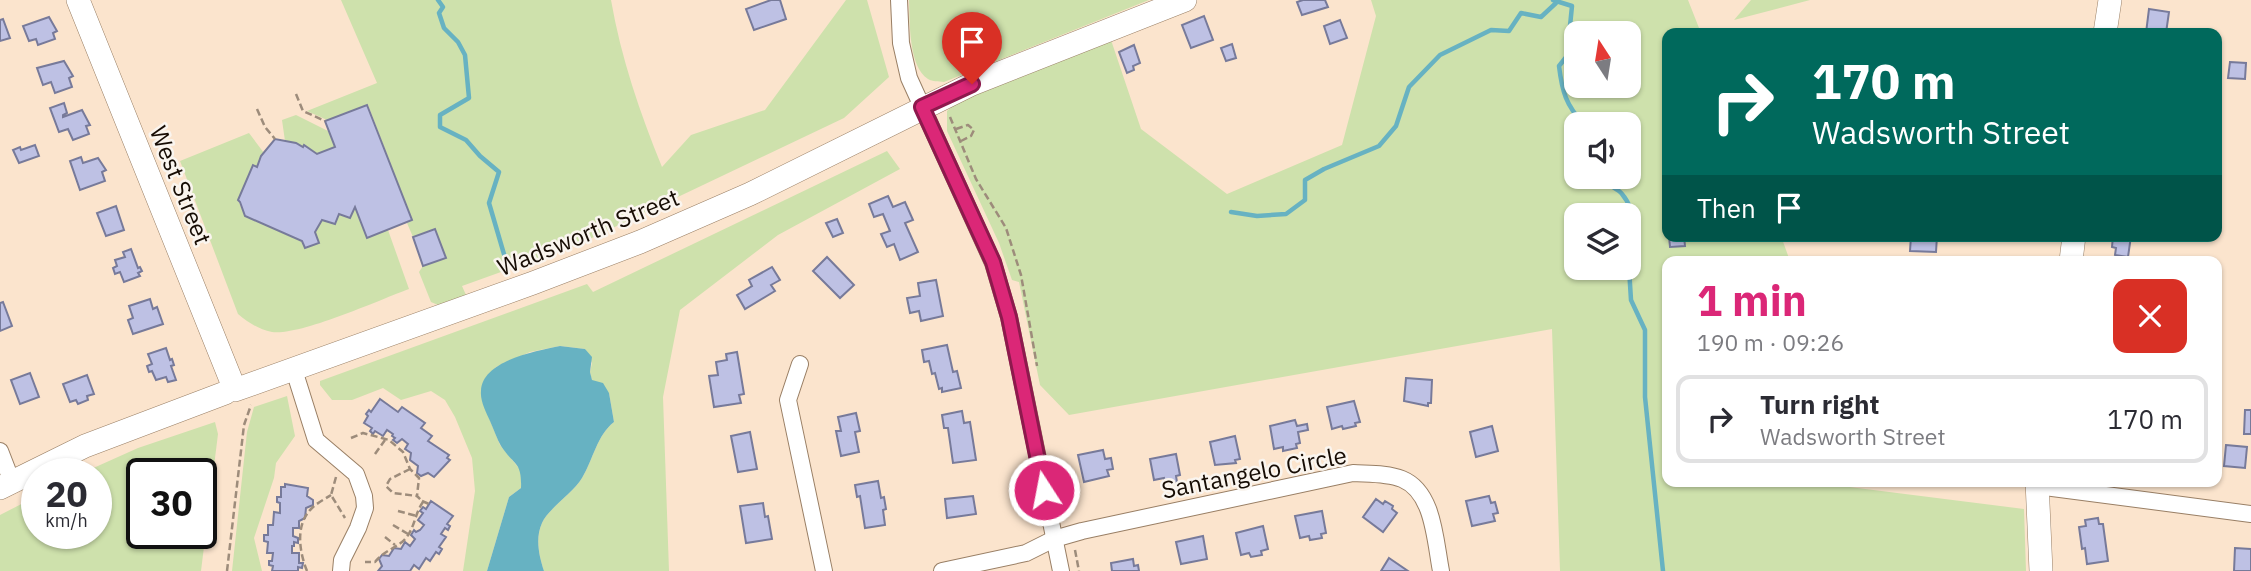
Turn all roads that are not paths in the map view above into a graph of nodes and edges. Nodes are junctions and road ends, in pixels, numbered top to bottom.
1 (78, 0) edge
2 (899, 0) edge
3 (1185, 0) edge
4 (2110, 0) edge
5 (2106, 28) edge
6 (922, 107) junction
7 (800, 364) dead end
8 (294, 370) junction
9 (238, 395) junction
10 (0, 451) edge
11 (6, 485) edge
12 (2037, 487) edge
13 (2058, 487) edge
14 (2251, 514) edge
15 (1054, 539) junction
16 (341, 571) edge
17 (824, 571) edge
18 (942, 571) edge
19 (1061, 571) edge
20 (1441, 571) edge
21 (2041, 571) edge

1 - 9 street, West Street
2 - 6 street
3 - 6 street, Wadsworth Street
4 - 5 street
6 - 8 street, Wadsworth Street
6 - 15 street
7 - 17 street
8 - 9 street, Wadsworth Street
8 - 16 street
9 - 11 street, Wadsworth Street
10 - 11 street
12 - 21 street
13 - 14 street
15 - 18 street
15 - 19 street
15 - 20 street, Santangelo Circle

